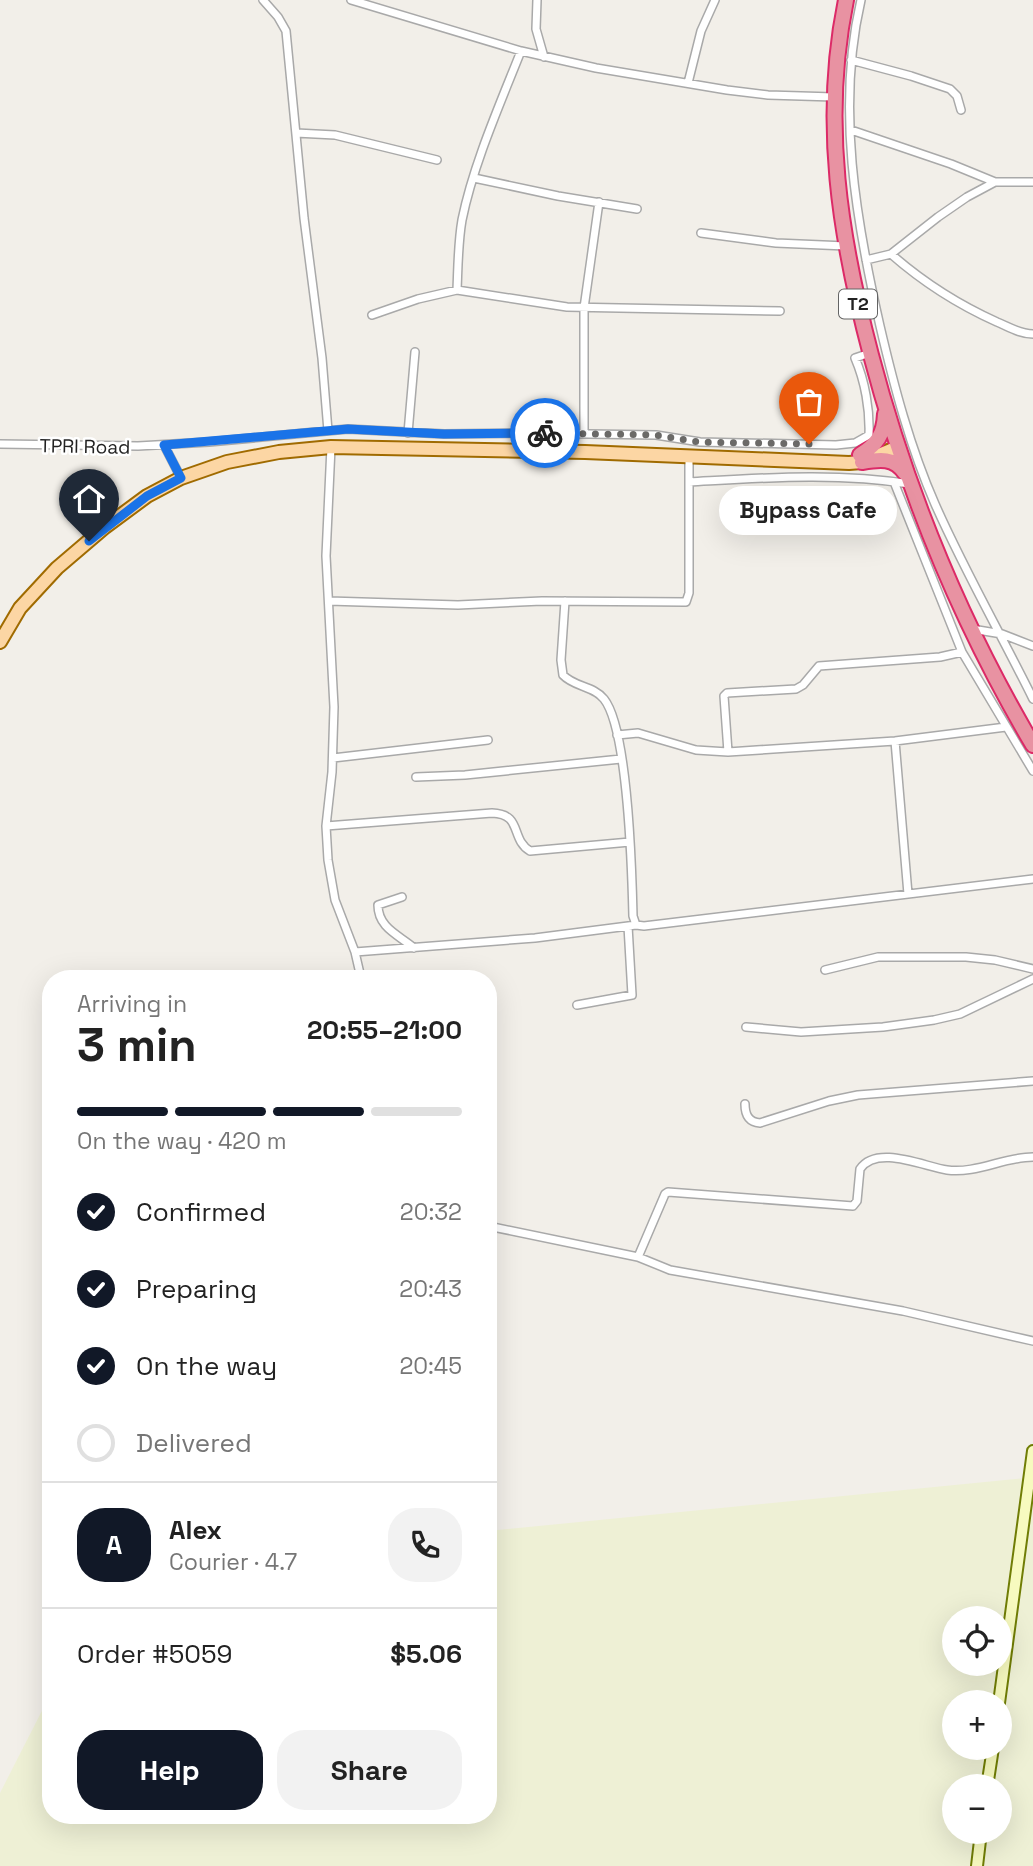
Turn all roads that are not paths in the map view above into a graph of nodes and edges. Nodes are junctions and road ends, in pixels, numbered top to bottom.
1 (263, 0) edge
2 (351, 0) edge
3 (537, 0) edge
4 (715, 0) edge
5 (846, 0) edge
6 (861, 0) edge
7 (521, 51) junction
8 (544, 57) junction
9 (851, 60) junction
10 (688, 83) junction
11 (834, 97) junction
12 (961, 110) dead end
13 (851, 130) junction
14 (296, 133) junction
15 (437, 160) dead end
16 (474, 178) junction
17 (995, 182) junction
18 (1033, 182) edge
19 (599, 202) junction
20 (637, 208) dead end
21 (701, 233) dead end
22 (846, 246) junction
23 (891, 254) junction
24 (866, 260) junction
25 (457, 290) junction
26 (584, 307) junction
27 (780, 311) dead end
28 (372, 315) dead end
29 (1033, 334) edge
30 (415, 352) dead end
31 (870, 353) junction
32 (885, 409) junction
33 (328, 431) junction
34 (408, 433) junction
35 (584, 433) junction
36 (897, 443) junction
37 (0, 444) edge
38 (164, 445) junction
39 (331, 447) junction
40 (689, 456) junction
41 (861, 458) junction
42 (181, 478) junction
43 (689, 482) junction
44 (905, 482) junction
45 (329, 601) junction
46 (565, 601) junction
47 (971, 629) junction
48 (1002, 634) junction
49 (0, 642) edge
50 (1033, 646) edge
51 (962, 652) junction
52 (1033, 699) edge
53 (1006, 727) junction
54 (617, 735) junction
55 (488, 740) dead end
56 (895, 741) junction
57 (1033, 744) edge
58 (728, 752) junction
59 (333, 758) junction
60 (621, 759) junction
61 (1033, 771) edge
62 (416, 777) dead end
63 (326, 826) junction
64 (631, 842) junction
65 (1033, 878) edge
66 (908, 894) junction
67 (402, 897) dead end
68 (632, 925) junction
69 (415, 948) junction
70 (355, 952) junction
71 (359, 970) edge
72 (825, 970) dead end
73 (1033, 970) edge
74 (1033, 979) edge
75 (577, 1005) dead end
76 (746, 1027) dead end
77 (1033, 1081) edge
78 (745, 1104) dead end
79 (1033, 1157) edge
80 (497, 1228) edge
81 (638, 1257) junction
82 (1033, 1341) edge
83 (1033, 1451) edge
84 (1001, 1690) edge
85 (979, 1844) edge
86 (976, 1866) edge

1 - 14 street
2 - 7 street
3 - 8 street
4 - 10 street
5 - 11 highway, T2
6 - 9 street
7 - 8 street
7 - 16 street
8 - 10 street
9 - 12 street
9 - 13 street
10 - 11 street
11 - 22 highway, T2
13 - 17 street
13 - 24 street
14 - 15 street
14 - 33 street
16 - 19 street
16 - 25 street
17 - 18 street
17 - 23 street
19 - 20 street
19 - 26 street
21 - 22 street
22 - 31 highway, T2
23 - 24 street
23 - 29 street
24 - 48 street
25 - 26 street
25 - 28 street
26 - 27 street
26 - 35 street
30 - 34 street
31 - 32 highway, T2
31 - 35 street, TPRI Road
32 - 36 highway, T2
32 - 41 highway
33 - 34 street, TPRI Road
33 - 38 street, TPRI Road
34 - 35 street, TPRI Road
36 - 41 main road
36 - 44 highway, T2
37 - 38 street, TPRI Road
38 - 42 street
39 - 40 main road
39 - 42 main road
39 - 45 street
40 - 41 main road
40 - 43 street
41 - 44 highway
42 - 49 main road
43 - 44 street
43 - 46 street
44 - 47 highway, T2
44 - 51 street
45 - 46 street
45 - 59 street
46 - 54 street
47 - 48 street
47 - 57 highway, T2
48 - 50 street
48 - 52 street
51 - 53 street
51 - 58 street
53 - 56 street
53 - 61 street
54 - 58 street
54 - 60 street
55 - 59 street
56 - 58 street
56 - 66 street
59 - 63 street
60 - 62 street
60 - 64 street
63 - 64 street
63 - 70 street
64 - 68 street
65 - 66 street
66 - 68 street
67 - 69 street
68 - 69 street
68 - 75 street
69 - 70 street
70 - 71 street
72 - 73 street
74 - 76 street
77 - 78 street
79 - 81 street
80 - 81 street
81 - 82 street
83 - 84 street
85 - 86 street

